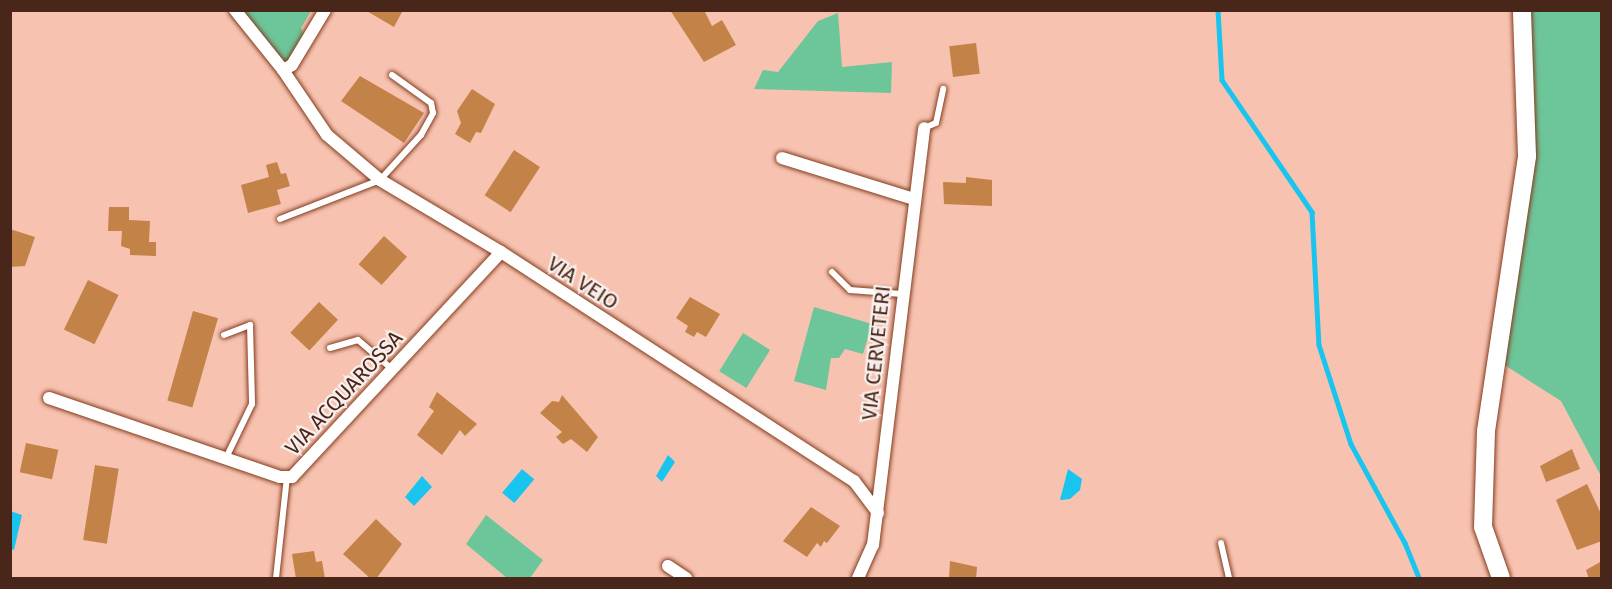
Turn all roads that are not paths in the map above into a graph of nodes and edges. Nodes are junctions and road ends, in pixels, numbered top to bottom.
1 (235, 10) edge
2 (325, 10) edge
3 (1522, 10) edge
4 (283, 70) junction
5 (392, 75) dead end
6 (943, 89) dead end
7 (924, 128) joint
8 (782, 158) dead end
9 (380, 180) junction
10 (914, 199) junction
11 (280, 219) dead end
12 (501, 252) junction
13 (832, 272) dead end
14 (902, 294) junction
15 (224, 335) dead end
16 (330, 348) dead end
17 (393, 369) junction
18 (49, 398) dead end
19 (225, 459) junction
20 (287, 477) junction
21 (878, 513) junction
22 (1221, 543) dead end
23 (668, 566) dead end
24 (276, 579) edge
25 (686, 579) edge
26 (858, 579) edge
27 (1229, 579) edge
28 (1501, 579) edge

1 - 4 street, VIA VEIO
2 - 4 street
3 - 28 street
4 - 9 street, VIA VEIO
5 - 9 lane
6 - 7 lane
7 - 10 street, VIA CERVETERI
8 - 10 street
9 - 11 lane
9 - 12 street, VIA VEIO
10 - 14 street, VIA CERVETERI
12 - 17 street, VIA ACQUAROSSA
12 - 21 street, VIA VEIO
13 - 14 lane
14 - 21 street, VIA CERVETERI
15 - 19 lane
16 - 17 lane
17 - 20 street, VIA ACQUAROSSA
18 - 19 street, VIA ACQUAROSSA
19 - 20 street, VIA ACQUAROSSA
20 - 24 lane
21 - 26 street, VIA CERVETERI
22 - 27 lane
23 - 25 street

